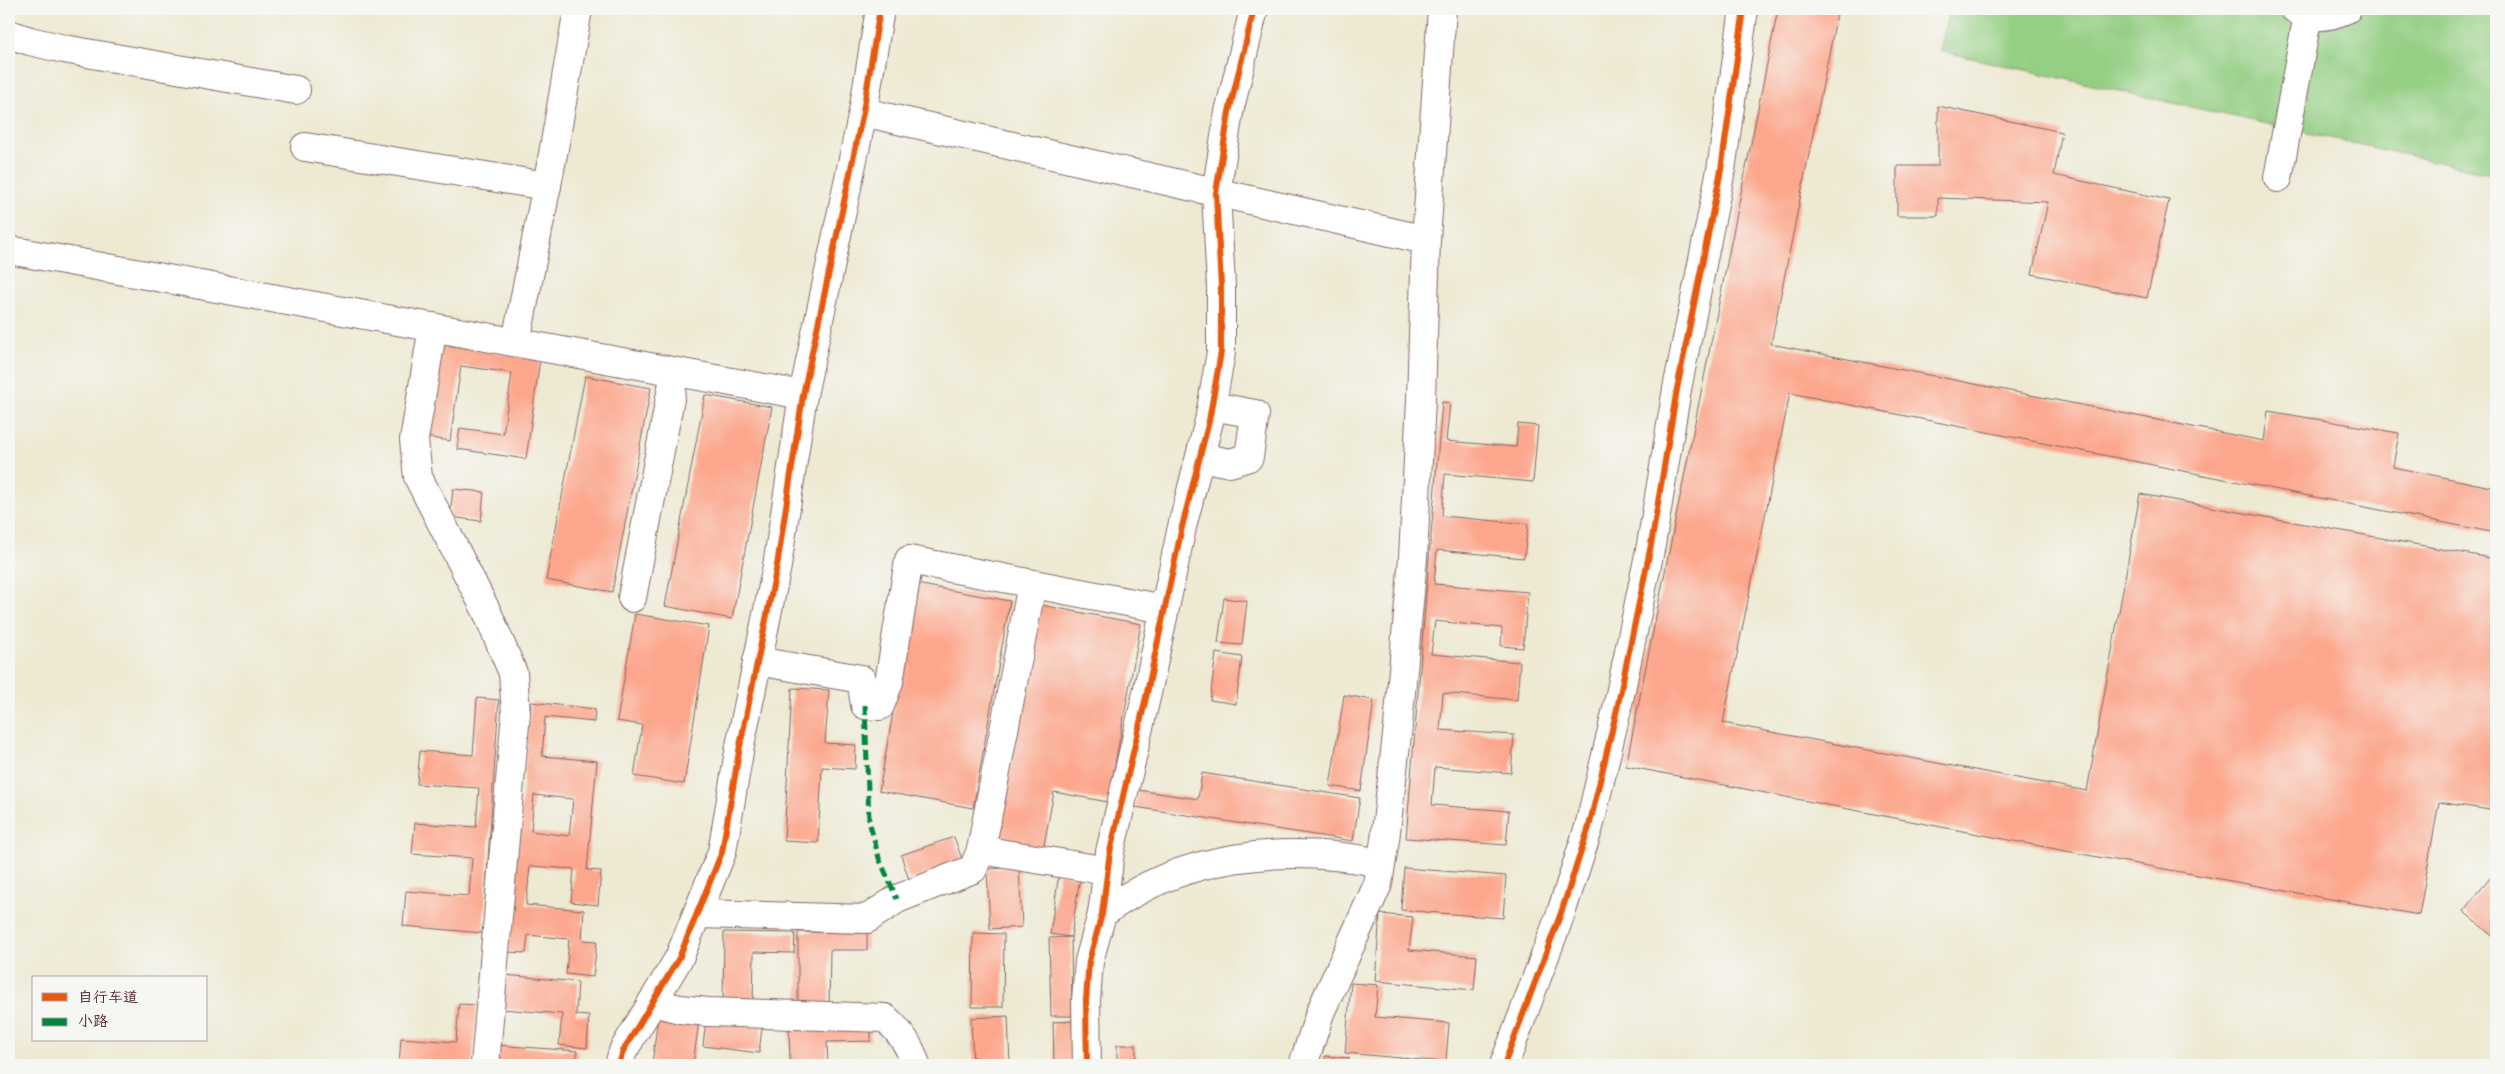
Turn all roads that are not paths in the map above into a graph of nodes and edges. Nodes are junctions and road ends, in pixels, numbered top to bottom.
1 (578, 9) edge
2 (880, 9) edge
3 (1254, 9) edge
4 (1442, 9) edge
5 (1744, 9) edge
6 (2347, 9) edge
7 (2301, 12) edge
8 (9, 34) edge
9 (296, 90) dead end
10 (863, 112) junction
11 (305, 147) dead end
12 (2278, 178) dead end
13 (547, 186) junction
14 (1216, 193) junction
15 (1426, 240) junction
16 (9, 250) edge
17 (433, 327) junction
18 (516, 342) junction
19 (675, 372) junction
20 (803, 395) junction
21 (1212, 406) junction
22 (1200, 457) junction
23 (1032, 584) junction
24 (632, 598) dead end
25 (1164, 609) junction
26 (757, 661) junction
27 (981, 850) junction
28 (1382, 863) junction
29 (1108, 871) junction
30 (699, 914) junction
31 (1102, 914) junction
32 (652, 1002) junction
33 (484, 1065) edge
34 (619, 1065) edge
35 (916, 1065) edge
36 (1088, 1065) edge
37 (1303, 1065) edge
38 (1504, 1065) edge

1 - 13 street
2 - 10 street
3 - 14 street
4 - 15 street
5 - 38 street
6 - 7 street
7 - 12 street
8 - 9 street
10 - 14 street
10 - 20 street
11 - 13 street
13 - 18 street
14 - 15 street
14 - 21 street
15 - 28 street
16 - 17 street
17 - 18 street
17 - 33 street
18 - 19 street
19 - 20 street
19 - 24 street
20 - 26 street
21 - 22 street
21 - 22 street
22 - 25 street
23 - 25 street
23 - 26 street
23 - 27 street
25 - 29 street
26 - 30 street
27 - 29 street
27 - 30 street
28 - 31 street
28 - 37 street
29 - 31 street
30 - 32 street
31 - 36 street
32 - 34 street
32 - 35 street

